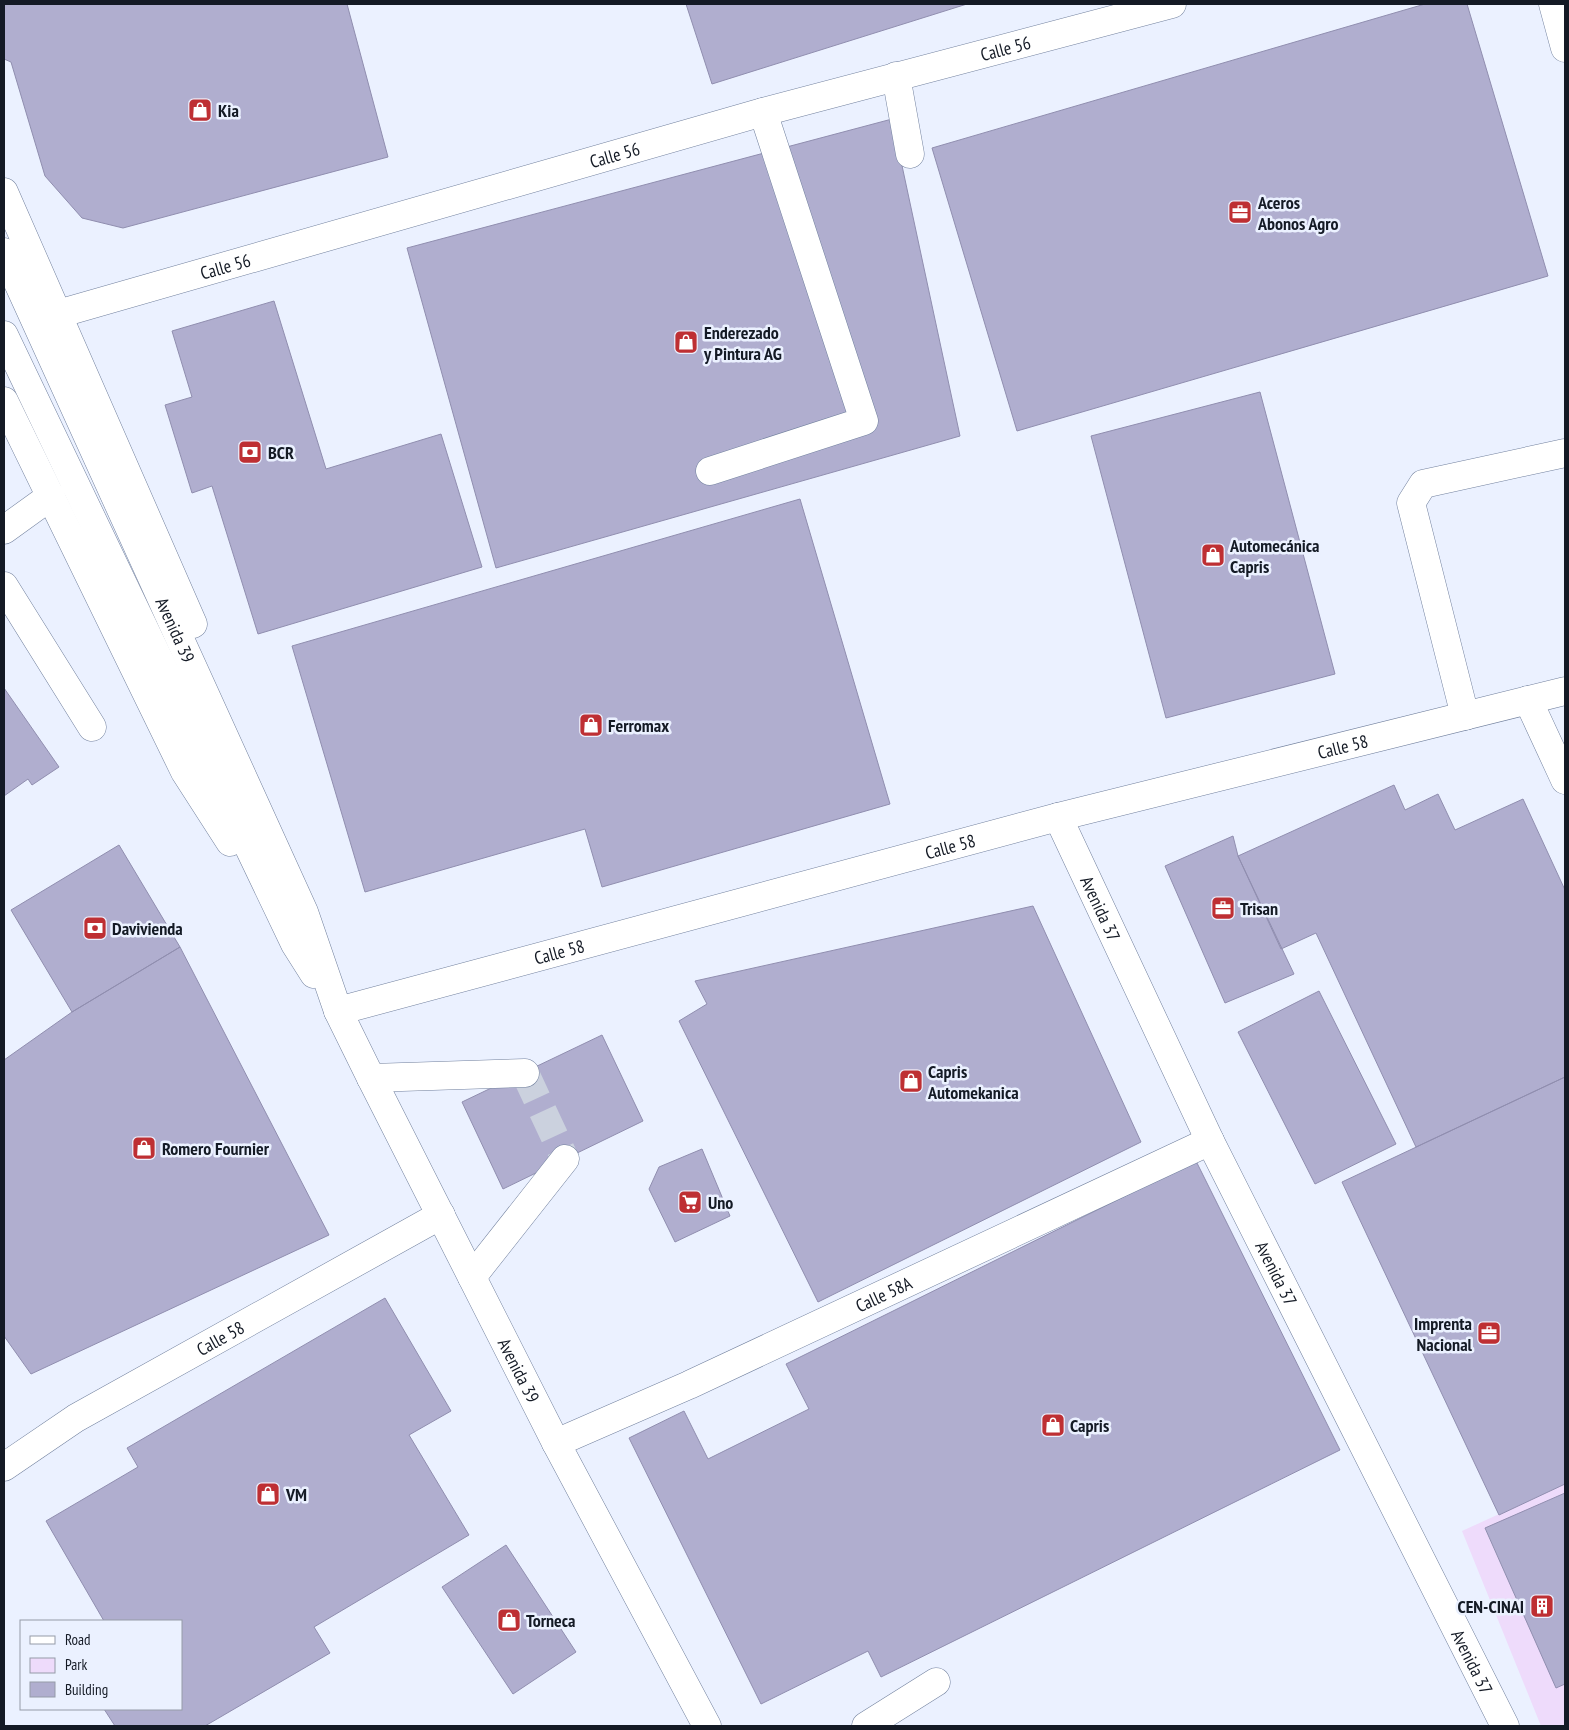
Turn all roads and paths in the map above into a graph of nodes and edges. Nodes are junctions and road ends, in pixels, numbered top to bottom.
1 (1172, 4) edge
2 (1554, 4) edge
3 (1565, 48) edge
4 (896, 76) junction
5 (763, 112) junction
6 (910, 154) dead end
7 (4, 192) edge
8 (4, 252) edge
9 (58, 314) junction
10 (4, 335) edge
11 (4, 401) edge
12 (1565, 453) edge
13 (710, 471) dead end
14 (51, 496) junction
15 (4, 530) edge
16 (4, 586) edge
17 (1565, 691) edge
18 (1528, 700) junction
19 (1465, 716) junction
20 (92, 726) dead end
21 (1565, 780) edge
22 (1058, 817) junction
23 (304, 912) junction
24 (294, 944) junction
25 (338, 1010) junction
26 (524, 1073) dead end
27 (371, 1078) junction
28 (1210, 1141) junction
29 (565, 1159) dead end
30 (442, 1215) junction
31 (472, 1277) junction
32 (556, 1443) junction
33 (4, 1467) edge
34 (936, 1682) dead end
35 (707, 1726) edge
36 (866, 1726) edge
37 (1504, 1726) edge

1 - 4 street, Calle 56
2 - 3 street
4 - 5 street, Calle 56
4 - 6 street
5 - 9 street, Calle 56
5 - 13 street
7 - 9 street
8 - 23 street, Avenida 39
9 - 23 street
10 - 24 street, Avenida 39
11 - 14 street
12 - 19 street
14 - 15 street
14 - 24 street
16 - 20 street
17 - 18 street, Calle 58
18 - 19 street, Calle 58
18 - 21 street
19 - 22 street, Calle 58
22 - 25 street, Calle 58
22 - 28 street, Avenida 37
23 - 25 street, Avenida 39
24 - 25 street, Avenida 39
25 - 27 street, Avenida 39
26 - 27 street
27 - 30 street, Avenida 39
28 - 32 street, Calle 58A
28 - 37 street, Avenida 37
29 - 31 street
30 - 31 street, Avenida 39
30 - 33 street, Calle 58
31 - 32 street, Avenida 39
32 - 35 street, Avenida 39
34 - 36 street

